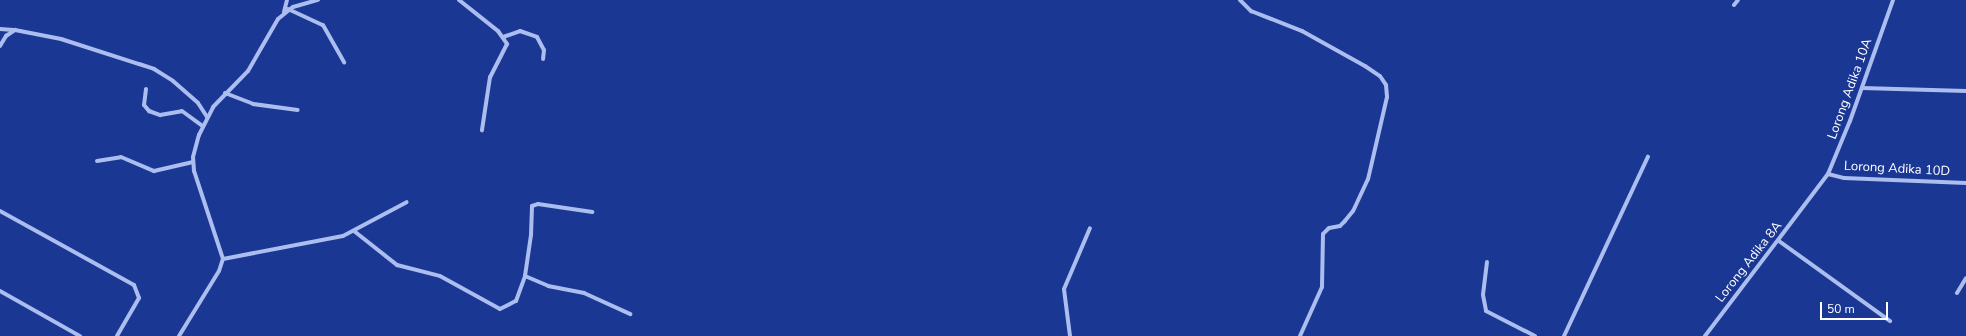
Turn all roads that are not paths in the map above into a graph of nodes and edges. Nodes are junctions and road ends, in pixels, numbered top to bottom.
1 (287, 0) edge
2 (318, 0) edge
3 (459, 0) edge
4 (1240, 0) edge
5 (1738, 0) edge
6 (1893, 0) edge
7 (1734, 4) dead end
8 (286, 11) junction
9 (0, 29) edge
10 (14, 30) junction
11 (503, 36) junction
12 (0, 46) edge
13 (543, 59) dead end
14 (344, 62) dead end
15 (1862, 88) junction
16 (146, 89) dead end
17 (1966, 91) edge
18 (225, 93) junction
19 (298, 110) dead end
20 (207, 117) junction
21 (203, 126) junction
22 (482, 130) dead end
23 (1648, 157) dead end
24 (97, 161) dead end
25 (193, 162) junction
26 (1828, 174) junction
27 (1821, 182) joint
28 (1966, 183) edge
29 (407, 202) dead end
30 (0, 211) edge
31 (592, 212) dead end
32 (1090, 228) dead end
33 (354, 230) junction
34 (1779, 241) junction
35 (223, 259) junction
36 (1487, 262) dead end
37 (525, 276) junction
38 (1966, 278) edge
39 (0, 291) edge
40 (1957, 293) dead end
41 (630, 314) dead end
42 (1890, 321) dead end
43 (80, 336) edge
44 (117, 336) edge
45 (179, 336) edge
46 (1070, 336) edge
47 (1300, 336) edge
48 (1535, 336) edge
49 (1564, 336) edge
50 (1705, 336) edge

1 - 8 street
2 - 8 street
3 - 11 street
4 - 47 street
5 - 7 street
6 - 15 street, Lorong Adika 10A
8 - 14 street
8 - 18 street
9 - 10 street
10 - 12 street
10 - 20 street
11 - 13 street
11 - 22 street
15 - 17 street
15 - 26 street, Lorong Adika 10A
16 - 21 street
18 - 19 street
18 - 20 street
20 - 21 street
21 - 25 street
23 - 49 street
24 - 25 street
25 - 35 street
26 - 27 street, Lorong Adika 10A
26 - 28 street, Lorong Adika 10D
27 - 34 street, Lorong Adika 8A
29 - 33 street
30 - 44 street
31 - 37 street
32 - 46 street
33 - 35 street
33 - 37 street
34 - 42 street
34 - 50 street, Lorong Adika 8A
35 - 45 street
36 - 48 street
37 - 41 street
38 - 40 street
39 - 43 street

